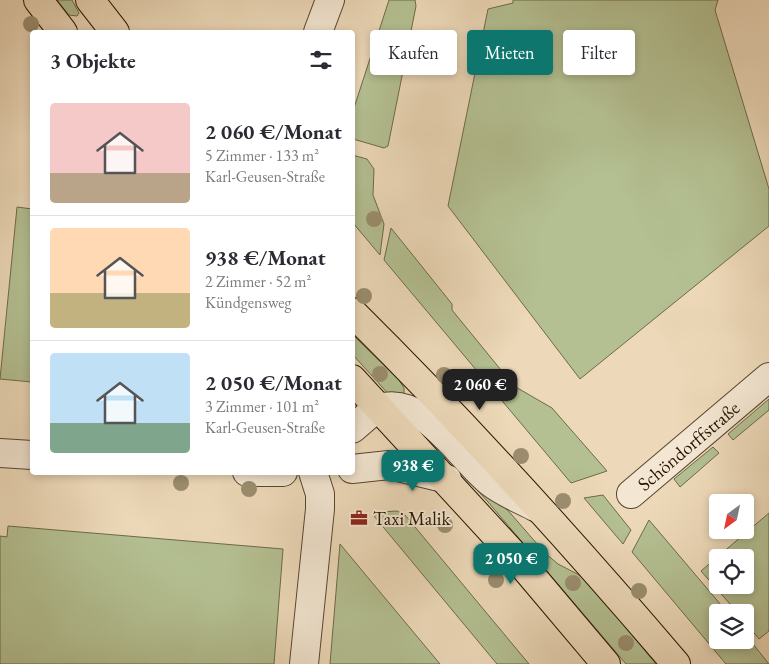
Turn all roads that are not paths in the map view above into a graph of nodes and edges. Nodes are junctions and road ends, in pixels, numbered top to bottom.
1 (38, 0) edge
2 (90, 0) edge
3 (330, 0) edge
4 (61, 30) edge
5 (113, 30) edge
6 (319, 30) edge
7 (355, 315) edge
8 (769, 377) edge
9 (355, 382) edge
10 (380, 408) junction
11 (355, 427) edge
12 (0, 453) edge
13 (30, 455) edge
14 (355, 469) edge
15 (314, 475) edge
16 (447, 480) junction
17 (631, 494) dead end
18 (545, 512) junction
19 (304, 664) edge
20 (606, 664) edge
21 (676, 664) edge

1 - 4 main road
2 - 5 main road
3 - 6 street
7 - 18 main road
8 - 17 street, Schöndorffstraße
9 - 10 main road
10 - 11 street
10 - 16 main road
10 - 18 street
12 - 13 street
14 - 16 street
15 - 19 street
16 - 20 main road
18 - 21 main road

